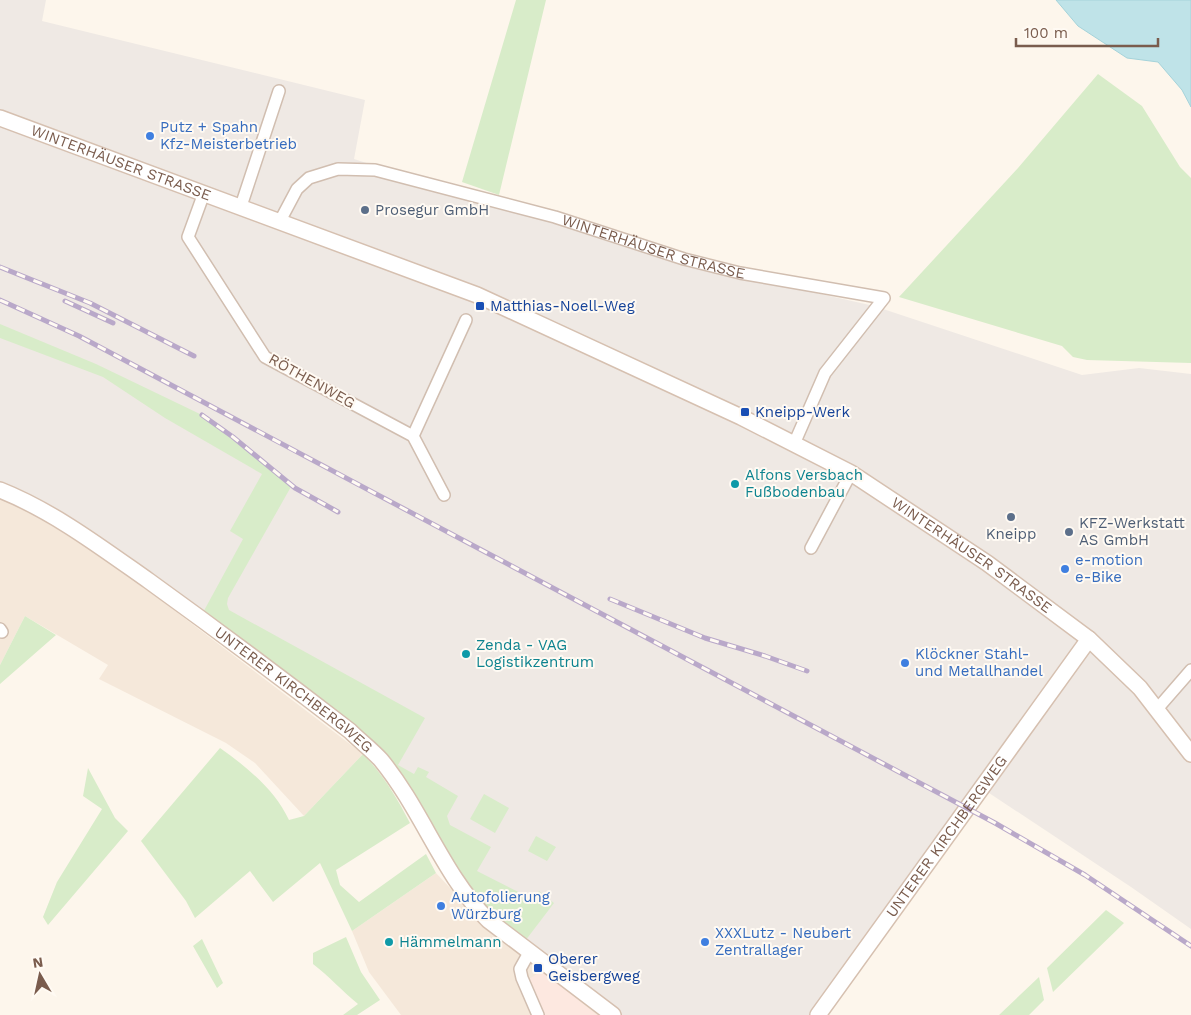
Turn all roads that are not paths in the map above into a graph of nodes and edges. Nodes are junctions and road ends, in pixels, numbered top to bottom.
1 (279, 91) dead end
2 (0, 118) edge
3 (204, 193) junction
4 (241, 206) junction
5 (280, 221) junction
6 (466, 320) dead end
7 (414, 436) junction
8 (794, 444) junction
9 (851, 473) junction
10 (0, 490) edge
11 (444, 495) dead end
12 (811, 548) dead end
13 (1089, 639) junction
14 (1191, 670) edge
15 (1158, 708) junction
16 (1191, 754) edge
17 (530, 950) junction
18 (538, 1015) edge
19 (613, 1015) edge
20 (818, 1015) edge

1 - 4 street
2 - 3 main road, WINTERHÄUSER STRASSE
3 - 4 main road, WINTERHÄUSER STRASSE
3 - 7 street, RÖTHENWEG
4 - 5 main road, WINTERHÄUSER STRASSE
5 - 8 main road, WINTERHÄUSER STRASSE
5 - 8 street, WINTERHÄUSER STRASSE
6 - 7 street
7 - 11 street
8 - 9 main road, WINTERHÄUSER STRASSE
9 - 12 street
9 - 13 main road, WINTERHÄUSER STRASSE
10 - 17 main road, UNTERER KIRCHBERGWEG
13 - 15 main road, WINTERHÄUSER STRASSE
13 - 20 main road, UNTERER KIRCHBERGWEG
14 - 15 street
15 - 16 main road, WINTERHÄUSER STRASSE
17 - 18 street
17 - 19 main road, UNTERER KIRCHBERGWEG

